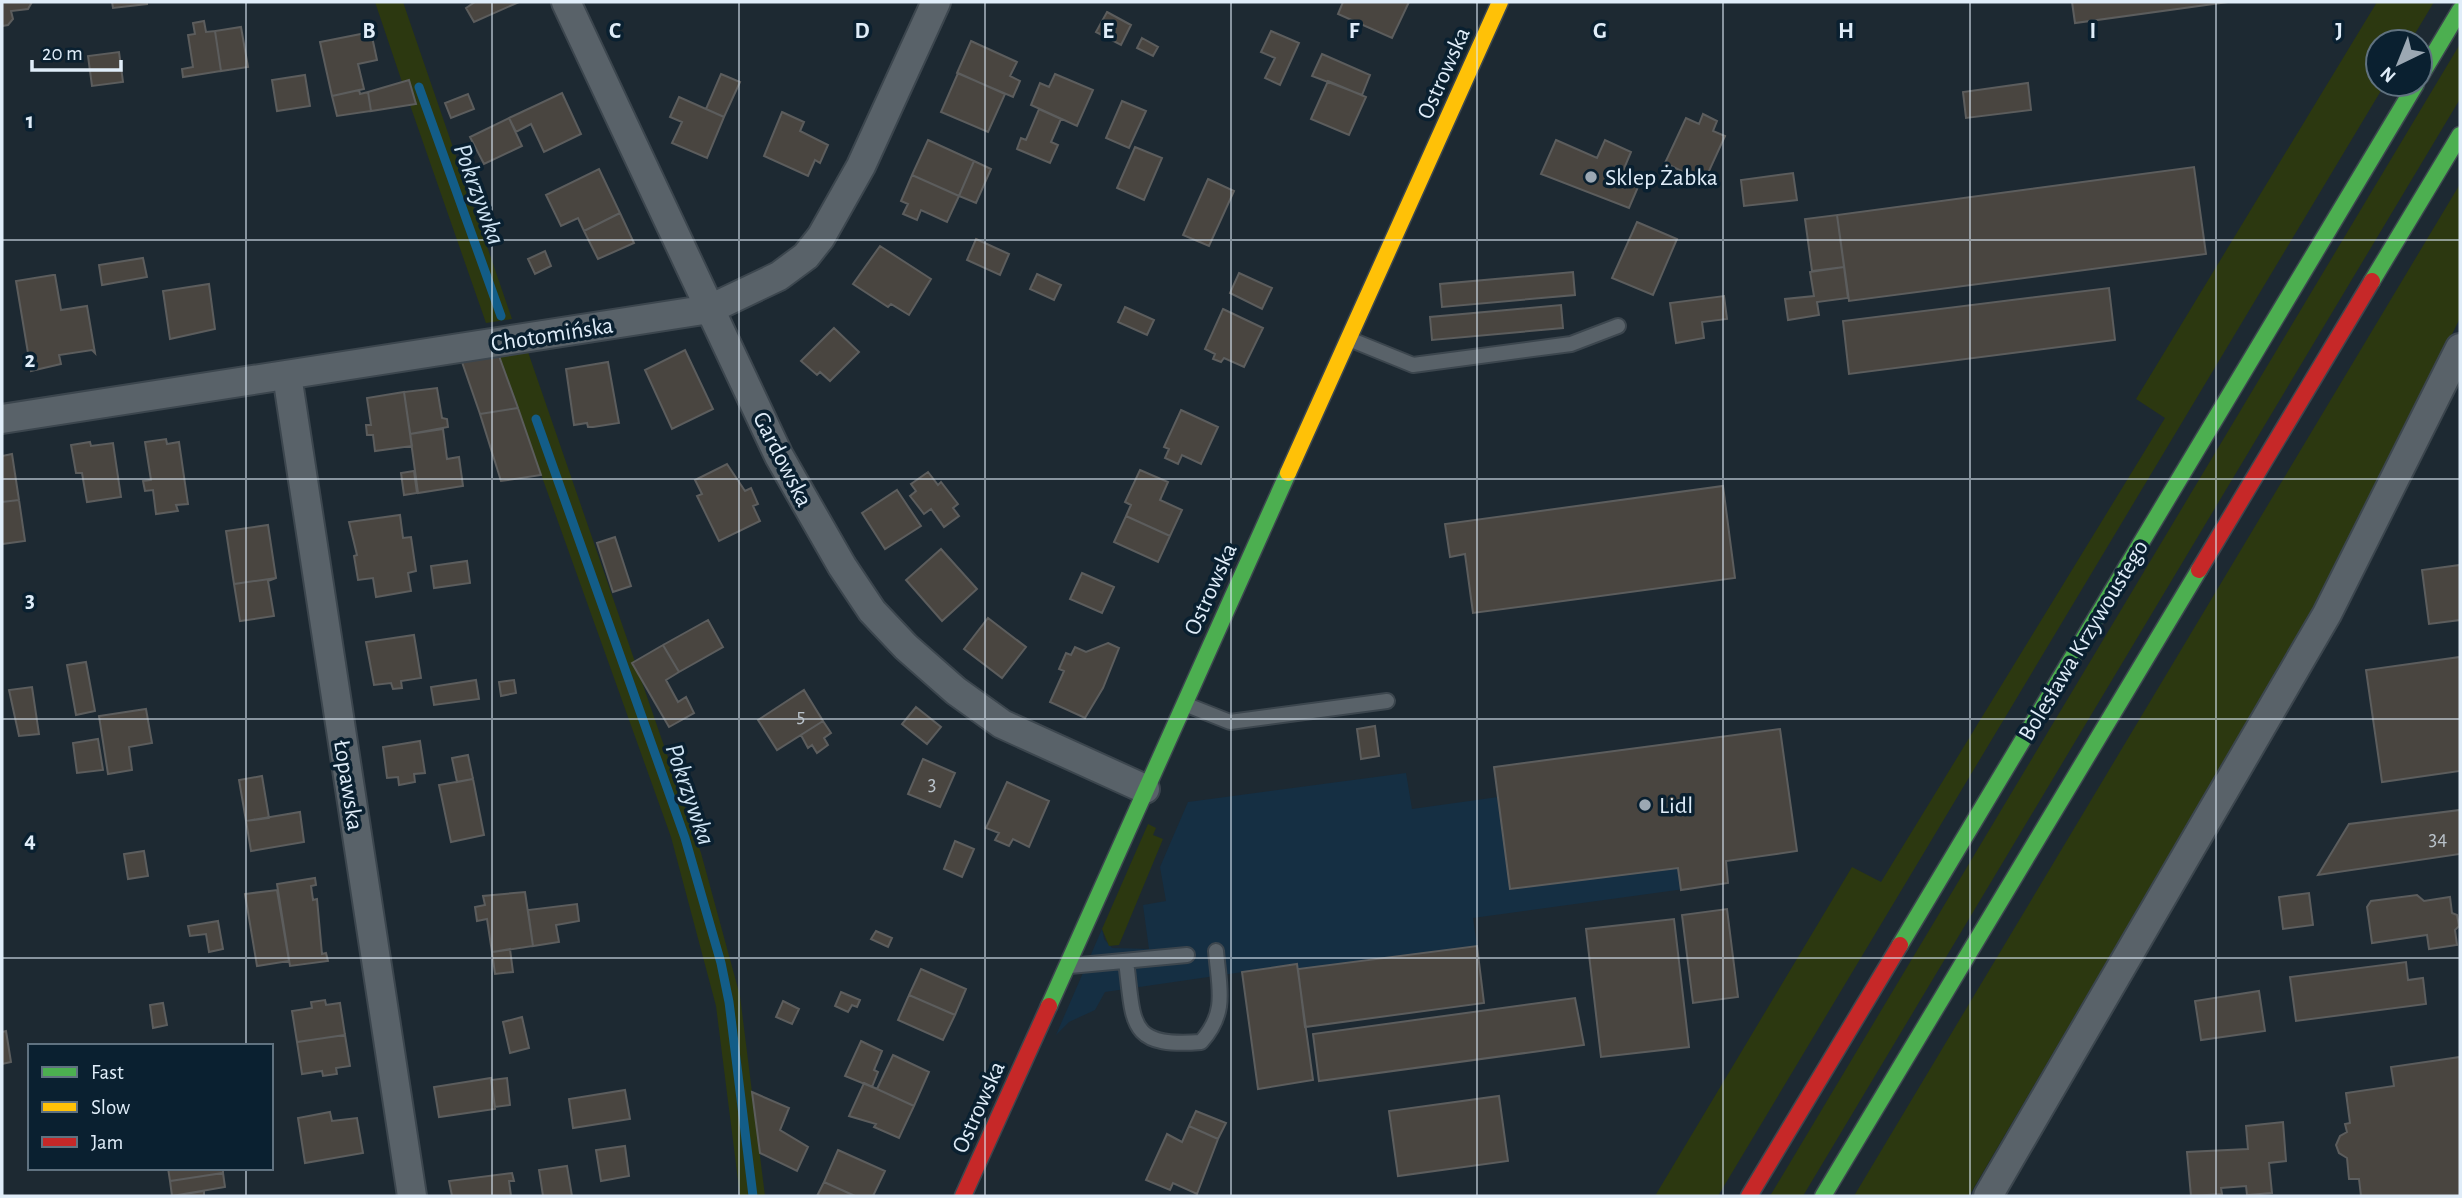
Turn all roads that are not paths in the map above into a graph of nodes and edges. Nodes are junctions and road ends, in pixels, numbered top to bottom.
1 (566, 2) edge
2 (936, 2) edge
3 (1500, 2) edge
4 (2460, 10) edge
5 (2434, 54) edge
6 (2408, 98) edge
7 (2460, 135) edge
8 (710, 309) junction
9 (1618, 326) dead end
10 (1348, 339) junction
11 (2460, 348) edge
12 (287, 374) junction
13 (2, 419) edge
14 (1387, 701) dead end
15 (1184, 704) junction
16 (1145, 789) junction
17 (1216, 951) dead end
18 (1186, 955) dead end
19 (1126, 961) junction
20 (1065, 966) junction
21 (412, 1196) edge
22 (963, 1196) edge
23 (1749, 1196) edge
24 (1823, 1196) edge
25 (1988, 1196) edge

1 - 8 street, Gardowska
2 - 8 street, Chotomińska
3 - 10 main road, Ostrowska
4 - 5 main road
6 - 23 main road, Bolesława Krzywoustego
7 - 24 main road
8 - 12 street, Chotomińska
8 - 16 street, Gardowska
9 - 10 lane
10 - 15 main road, Ostrowska
11 - 25 street
12 - 13 street, Chotomińska
12 - 21 street, Łopawska
14 - 15 lane
15 - 16 main road, Ostrowska
16 - 20 main road, Ostrowska
17 - 19 lane
18 - 19 lane
19 - 20 lane
20 - 22 main road, Ostrowska

